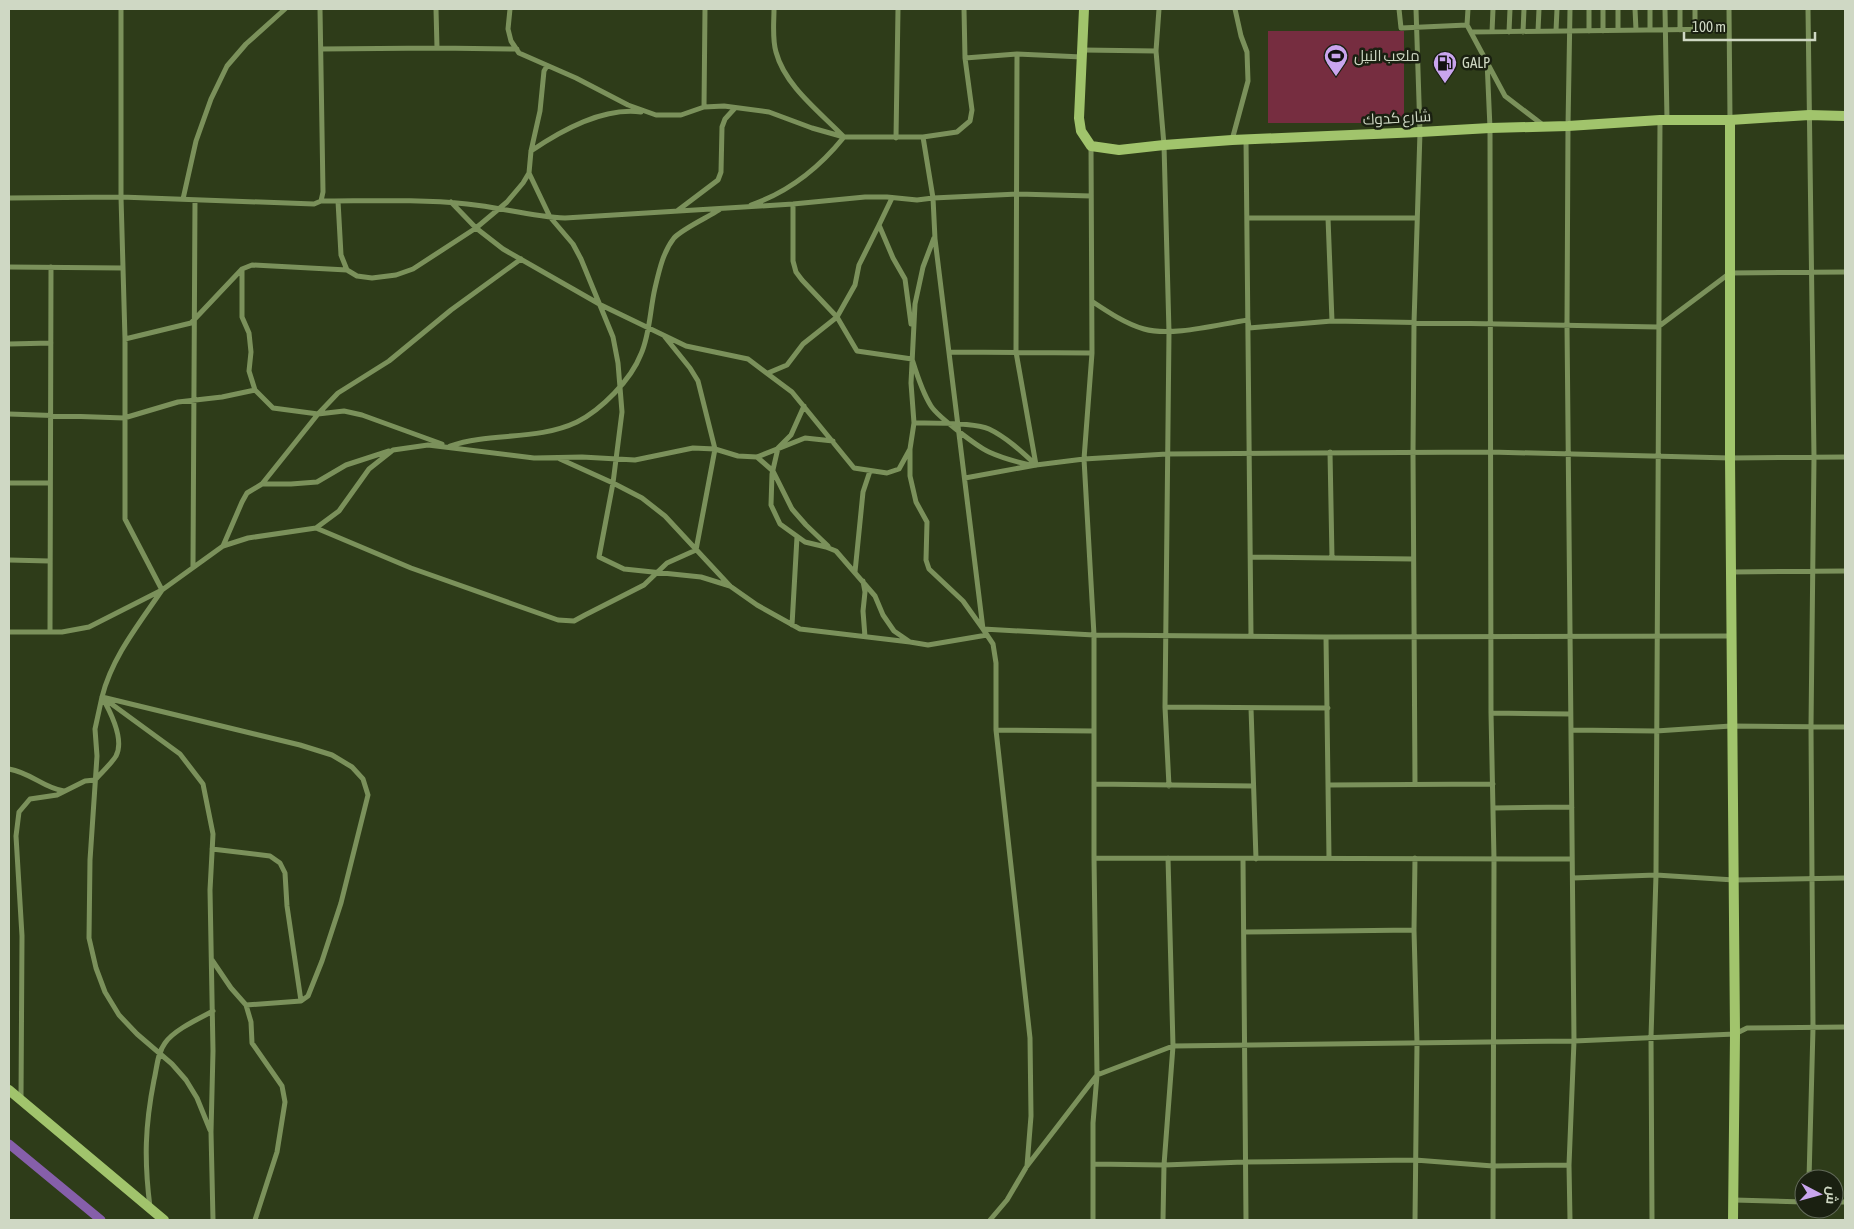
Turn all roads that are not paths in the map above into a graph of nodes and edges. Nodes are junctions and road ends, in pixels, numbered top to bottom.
1 (121, 9) edge
2 (285, 9) edge
3 (320, 9) edge
4 (436, 9) edge
5 (510, 9) edge
6 (705, 9) edge
7 (774, 9) edge
8 (898, 9) edge
9 (964, 9) edge
10 (1084, 9) edge
11 (1159, 9) edge
12 (1235, 9) edge
13 (1399, 9) edge
14 (1416, 9) edge
15 (1468, 9) edge
16 (1493, 9) edge
17 (1510, 9) edge
18 (1524, 9) edge
19 (1539, 9) edge
20 (1557, 9) edge
21 (1570, 9) edge
22 (1589, 9) edge
23 (1603, 9) edge
24 (1618, 9) edge
25 (1635, 9) edge
26 (1650, 9) edge
27 (1665, 9) edge
28 (1680, 9) edge
29 (1694, 9) edge
30 (1729, 9) edge
31 (1808, 9) edge
32 (1468, 25) junction
33 (1416, 27) junction
34 (1729, 29) junction
35 (1618, 30) junction
36 (1636, 30) junction
37 (1650, 30) junction
38 (1665, 30) junction
39 (1680, 30) junction
40 (1695, 30) junction
41 (1556, 31) junction
42 (1588, 31) junction
43 (1603, 31) junction
44 (1471, 32) junction
45 (1492, 32) junction
46 (1509, 32) junction
47 (1523, 32) junction
48 (1538, 32) junction
49 (1569, 32) junction
50 (436, 48) junction
51 (517, 49) junction
52 (321, 50) junction
53 (1156, 51) junction
54 (1017, 54) junction
55 (1083, 54) junction
56 (964, 58) junction
57 (1487, 61) junction
58 (547, 66) junction
59 (704, 107) junction
60 (735, 108) junction
61 (656, 115) junction
62 (1809, 115) junction
63 (1845, 116) edge
64 (1664, 120) junction
65 (1730, 120) junction
66 (1544, 126) junction
67 (1568, 126) junction
68 (1490, 128) junction
69 (1420, 132) junction
70 (844, 137) junction
71 (923, 137) junction
72 (896, 138) junction
73 (1246, 139) junction
74 (1232, 140) junction
75 (1164, 144) junction
76 (1090, 146) junction
77 (531, 151) junction
78 (529, 173) junction
79 (1018, 194) junction
80 (1091, 196) junction
81 (121, 197) junction
82 (9, 198) edge
83 (892, 198) junction
84 (933, 198) junction
85 (184, 199) junction
86 (195, 200) junction
87 (321, 201) junction
88 (338, 201) junction
89 (451, 202) junction
90 (794, 204) junction
91 (744, 207) junction
92 (722, 208) junction
93 (499, 209) junction
94 (677, 211) junction
95 (550, 218) junction
96 (1247, 218) junction
97 (1328, 218) junction
98 (1417, 218) junction
99 (879, 225) junction
100 (476, 228) junction
101 (935, 235) junction
102 (521, 259) junction
103 (9, 267) edge
104 (51, 267) junction
105 (123, 268) junction
106 (242, 269) junction
107 (347, 270) junction
108 (1845, 272) edge
109 (1730, 273) junction
110 (1811, 273) junction
111 (1093, 302) junction
112 (601, 304) junction
113 (838, 317) junction
114 (194, 320) junction
115 (1248, 320) junction
116 (1332, 321) junction
117 (1414, 323) junction
118 (1489, 324) junction
119 (1567, 325) junction
120 (648, 327) junction
121 (1658, 327) junction
122 (1169, 332) junction
123 (663, 335) junction
124 (913, 337) junction
125 (125, 339) junction
126 (51, 343) junction
127 (9, 344) edge
128 (949, 352) junction
129 (1016, 352) junction
130 (1092, 353) junction
131 (912, 359) junction
132 (768, 373) junction
133 (621, 385) junction
134 (255, 390) junction
135 (193, 400) junction
136 (804, 406) junction
137 (9, 414) edge
138 (318, 414) junction
139 (50, 416) junction
140 (124, 418) junction
141 (914, 423) junction
142 (949, 424) junction
143 (958, 424) junction
144 (959, 431) junction
145 (833, 441) junction
146 (450, 446) junction
147 (778, 448) junction
148 (715, 449) junction
149 (910, 449) junction
150 (393, 450) junction
151 (1330, 452) junction
152 (1490, 452) junction
153 (1413, 453) junction
154 (1167, 454) junction
155 (1250, 455) junction
156 (1568, 455) junction
157 (1658, 456) junction
158 (758, 457) junction
159 (1814, 457) junction
160 (1845, 457) edge
161 (558, 458) junction
162 (1730, 458) junction
163 (1084, 459) junction
164 (616, 460) junction
165 (1036, 466) junction
166 (773, 471) junction
167 (870, 471) junction
168 (965, 478) junction
169 (613, 482) junction
170 (9, 483) edge
171 (50, 483) junction
172 (262, 484) junction
173 (316, 528) junction
174 (797, 537) junction
175 (223, 546) junction
176 (831, 549) junction
177 (696, 550) junction
178 (1251, 557) junction
179 (1332, 558) junction
180 (1413, 559) junction
181 (9, 560) edge
182 (49, 561) junction
183 (194, 566) junction
184 (1813, 571) junction
185 (1845, 571) edge
186 (657, 572) junction
187 (855, 572) junction
188 (1731, 572) junction
189 (862, 581) junction
190 (730, 586) junction
191 (162, 590) junction
192 (792, 625) junction
193 (983, 629) junction
194 (9, 632) edge
195 (50, 632) junction
196 (1094, 634) junction
197 (987, 635) junction
198 (1166, 635) junction
199 (1251, 636) junction
200 (1731, 636) junction
201 (866, 637) junction
202 (1326, 637) junction
203 (1414, 637) junction
204 (1570, 637) junction
205 (1492, 638) junction
206 (1656, 638) junction
207 (910, 642) junction
208 (102, 697) junction
209 (1165, 707) junction
210 (1251, 708) junction
211 (1328, 708) junction
212 (1491, 712) junction
213 (1571, 714) junction
214 (1731, 726) junction
215 (1811, 727) junction
216 (1845, 727) edge
217 (996, 730) junction
218 (1571, 730) junction
219 (1094, 731) junction
220 (1656, 731) junction
221 (9, 769) edge
222 (95, 780) junction
223 (1094, 784) junction
224 (1415, 784) junction
225 (1493, 784) junction
226 (1329, 785) junction
227 (1169, 786) junction
228 (1253, 786) junction
229 (65, 791) junction
230 (1572, 807) junction
231 (1494, 808) junction
232 (212, 849) junction
233 (1094, 858) junction
234 (1168, 858) junction
235 (1329, 858) junction
236 (1415, 858) junction
237 (1243, 859) junction
238 (1256, 859) junction
239 (1494, 859) junction
240 (1572, 859) junction
241 (1656, 875) junction
242 (1573, 878) junction
243 (1845, 878) edge
244 (1734, 880) junction
245 (1812, 880) junction
246 (1414, 930) junction
247 (1244, 932) junction
248 (211, 960) junction
249 (301, 1001) junction
250 (246, 1005) junction
251 (212, 1011) junction
252 (1845, 1027) edge
253 (1813, 1028) junction
254 (1734, 1034) junction
255 (1651, 1038) junction
256 (1574, 1041) junction
257 (1494, 1042) junction
258 (1417, 1043) junction
259 (1245, 1044) junction
260 (1173, 1046) junction
261 (159, 1053) junction
262 (1097, 1076) junction
263 (9, 1090) edge
264 (21, 1100) junction
265 (211, 1132) junction
266 (1415, 1160) junction
267 (1244, 1162) junction
268 (1093, 1164) junction
269 (1164, 1165) junction
270 (1568, 1165) junction
271 (1027, 1166) junction
272 (1493, 1166) junction
273 (1809, 1169) edge
274 (1734, 1200) junction
275 (1794, 1202) edge
276 (151, 1209) junction
277 (164, 1220) edge
278 (213, 1220) edge
279 (254, 1220) edge
280 (990, 1220) edge
281 (1093, 1220) edge
282 (1163, 1220) edge
283 (1246, 1220) edge
284 (1415, 1220) edge
285 (1493, 1220) edge
286 (1570, 1220) edge
287 (1652, 1220) edge
288 (1734, 1220) edge

1 - 81 street
2 - 85 street
3 - 52 street
4 - 50 street
5 - 51 street
6 - 59 street
7 - 70 street
8 - 72 street
9 - 56 street
10 - 55 street
11 - 53 street
12 - 74 street
13 - 33 street
14 - 33 street
15 - 32 street
16 - 45 street
17 - 46 street
18 - 47 street
19 - 48 street
20 - 41 street
21 - 49 street
22 - 42 street
23 - 43 street
24 - 35 street
25 - 36 street
26 - 37 street
27 - 38 street
28 - 39 street
29 - 40 street
30 - 34 street
31 - 62 street
32 - 33 street
32 - 44 street
33 - 69 street
34 - 40 street
34 - 65 street
35 - 36 street
35 - 43 street
36 - 37 street
37 - 38 street
38 - 39 street
38 - 64 street
39 - 40 street
41 - 48 street
41 - 49 street
42 - 43 street
42 - 49 street
44 - 45 street
44 - 57 street
45 - 46 street
46 - 47 street
47 - 48 street
49 - 67 street
50 - 51 street
50 - 52 street
51 - 58 street
52 - 87 street
53 - 55 street
53 - 75 street
54 - 55 street
54 - 56 street
54 - 79 street
55 - 76 street
56 - 71 street
57 - 66 street
57 - 68 street
58 - 61 street
58 - 77 street
59 - 60 street
59 - 61 street
60 - 70 street
60 - 94 street
61 - 77 street
62 - 63 street, شارع كدوك
62 - 65 street, شارع كدوك
62 - 110 street
64 - 65 street, شارع كدوك
64 - 67 street, شارع كدوك
64 - 121 street
65 - 109 street
66 - 67 street, شارع كدوك
66 - 68 street, شارع كدوك
67 - 119 street
68 - 69 street, شارع كدوك
68 - 118 street
69 - 73 street, شارع كدوك
69 - 98 street
70 - 72 street
70 - 91 street
71 - 72 street
71 - 84 street
73 - 74 street, شارع كدوك
73 - 96 street
74 - 75 street, شارع كدوك
75 - 76 street, شارع كدوك
75 - 122 street
76 - 80 street
77 - 78 street
78 - 93 street
78 - 95 street
79 - 80 street
79 - 84 street
79 - 129 street
80 - 111 street
81 - 82 street
81 - 85 street
81 - 105 street
83 - 84 street
83 - 90 street
83 - 99 street
84 - 101 street
85 - 86 street
86 - 87 street
86 - 114 street
87 - 88 street
88 - 89 street
88 - 107 street
89 - 93 street
89 - 100 street
90 - 91 street
90 - 113 street
91 - 92 street
92 - 94 street
92 - 120 street
93 - 95 street
93 - 100 street
94 - 95 street
95 - 112 street
96 - 97 street
96 - 115 street
97 - 98 street
97 - 116 street
98 - 117 street
99 - 113 street
99 - 124 street
100 - 102 street
100 - 107 street
101 - 124 street
101 - 128 street
102 - 112 street
102 - 138 street
103 - 104 street
104 - 105 street
104 - 126 street
105 - 125 street
106 - 107 street
106 - 114 street
106 - 134 street
108 - 110 street
109 - 110 street
109 - 121 street
109 - 162 street
110 - 159 street
111 - 122 street
111 - 130 street
112 - 120 street
112 - 133 street
113 - 131 street
113 - 132 street
114 - 125 street
114 - 135 street
115 - 116 street
115 - 122 street
115 - 155 street
116 - 117 street
117 - 118 street
117 - 153 street
118 - 119 street
118 - 152 street
119 - 121 street
119 - 156 street
120 - 123 street
120 - 133 street
121 - 157 street
122 - 154 street
123 - 132 street
123 - 148 street
124 - 131 street
125 - 140 street
126 - 127 street
126 - 139 street
128 - 129 street
128 - 143 street
129 - 130 street
129 - 165 street
130 - 163 street
131 - 141 street
131 - 142 street
132 - 136 street
133 - 146 street
133 - 164 street
134 - 135 street
134 - 138 street
135 - 140 street
135 - 183 street
136 - 145 street
136 - 147 street
137 - 139 street
138 - 146 street
138 - 172 street
139 - 140 street
139 - 171 street
140 - 191 street
141 - 142 street
141 - 149 street
142 - 143 street
142 - 144 street
143 - 144 street
143 - 165 street
144 - 165 street
144 - 168 street
145 - 147 street
145 - 167 street
146 - 150 street
146 - 161 street
147 - 158 street
147 - 166 street
148 - 158 street
148 - 164 street
148 - 177 street
149 - 167 street
149 - 193 street
150 - 172 street
150 - 173 street
151 - 153 street
151 - 155 street
151 - 179 street
152 - 153 street
152 - 156 street
152 - 205 street
153 - 180 street
154 - 155 street
154 - 163 street
154 - 198 street
155 - 178 street
156 - 157 street
156 - 204 street
157 - 162 street
157 - 206 street
158 - 166 street
159 - 160 street
159 - 162 street
159 - 184 street
161 - 164 street
161 - 169 street
162 - 188 street
163 - 165 street
163 - 196 street
164 - 169 street
165 - 168 street
166 - 174 street
166 - 176 street
167 - 187 street
168 - 193 street
169 - 177 street
169 - 186 street
170 - 171 street
171 - 182 street
172 - 175 street
173 - 175 street
173 - 186 street
174 - 176 street
174 - 192 street
175 - 183 street
176 - 187 street
177 - 186 street
177 - 190 street
178 - 179 street
178 - 199 street
179 - 180 street
180 - 203 street
181 - 182 street
182 - 195 street
183 - 191 street
184 - 185 street
184 - 188 street
184 - 215 street
186 - 190 street
187 - 189 street
188 - 200 street
189 - 201 street
189 - 207 street
190 - 192 street
191 - 195 street
191 - 208 street
192 - 201 street
193 - 196 street
193 - 197 street
194 - 195 street
196 - 198 street
196 - 219 street
197 - 207 street
197 - 217 street
198 - 199 street
198 - 209 street
199 - 202 street
200 - 206 street
200 - 214 street
201 - 207 street
202 - 203 street
202 - 211 street
203 - 205 street
203 - 224 street
204 - 205 street
204 - 206 street
204 - 213 street
205 - 212 street
206 - 220 street
208 - 222 street
208 - 222 street
208 - 232 street
208 - 249 street
209 - 210 street
209 - 227 street
210 - 211 street
210 - 228 street
211 - 226 street
212 - 213 street
212 - 225 street
213 - 218 street
214 - 215 street
214 - 220 street
214 - 244 street
215 - 216 street
215 - 245 street
217 - 219 street
217 - 271 street
218 - 220 street
218 - 230 street
219 - 223 street
220 - 241 street
221 - 229 street
222 - 229 street
222 - 261 street
223 - 227 street
223 - 233 street
224 - 225 street
224 - 226 street
225 - 231 street
226 - 235 street
227 - 228 street
228 - 238 street
229 - 264 street
230 - 231 street
230 - 240 street
231 - 239 street
232 - 248 street
232 - 249 street
233 - 234 street
233 - 262 street
234 - 237 street
234 - 260 street
235 - 236 street
235 - 238 street
236 - 239 street
236 - 246 street
237 - 238 street
237 - 247 street
239 - 240 street
239 - 257 street
240 - 242 street
241 - 242 street
241 - 244 street
241 - 255 street
242 - 256 street
243 - 245 street
244 - 245 street
244 - 254 street
245 - 253 street
246 - 247 street
246 - 258 street
247 - 259 street
248 - 250 street
248 - 251 street
249 - 250 street
250 - 279 street
251 - 261 street
251 - 265 street
252 - 253 street
253 - 254 street
253 - 273 street
254 - 255 street
254 - 274 street
255 - 256 street
255 - 287 street
256 - 257 street
256 - 270 street
257 - 258 street
257 - 272 street
258 - 259 street
258 - 266 street
259 - 260 street
259 - 267 street
260 - 262 street
260 - 269 street
261 - 265 street
261 - 276 street
262 - 268 street
262 - 271 street
263 - 264 street
264 - 276 street
265 - 278 street
266 - 267 street
266 - 272 street
266 - 284 street
267 - 269 street
267 - 283 street
268 - 269 street
268 - 281 street
269 - 282 street
270 - 272 street
270 - 286 street
271 - 280 street
272 - 285 street
274 - 275 street
274 - 288 street
276 - 277 street

